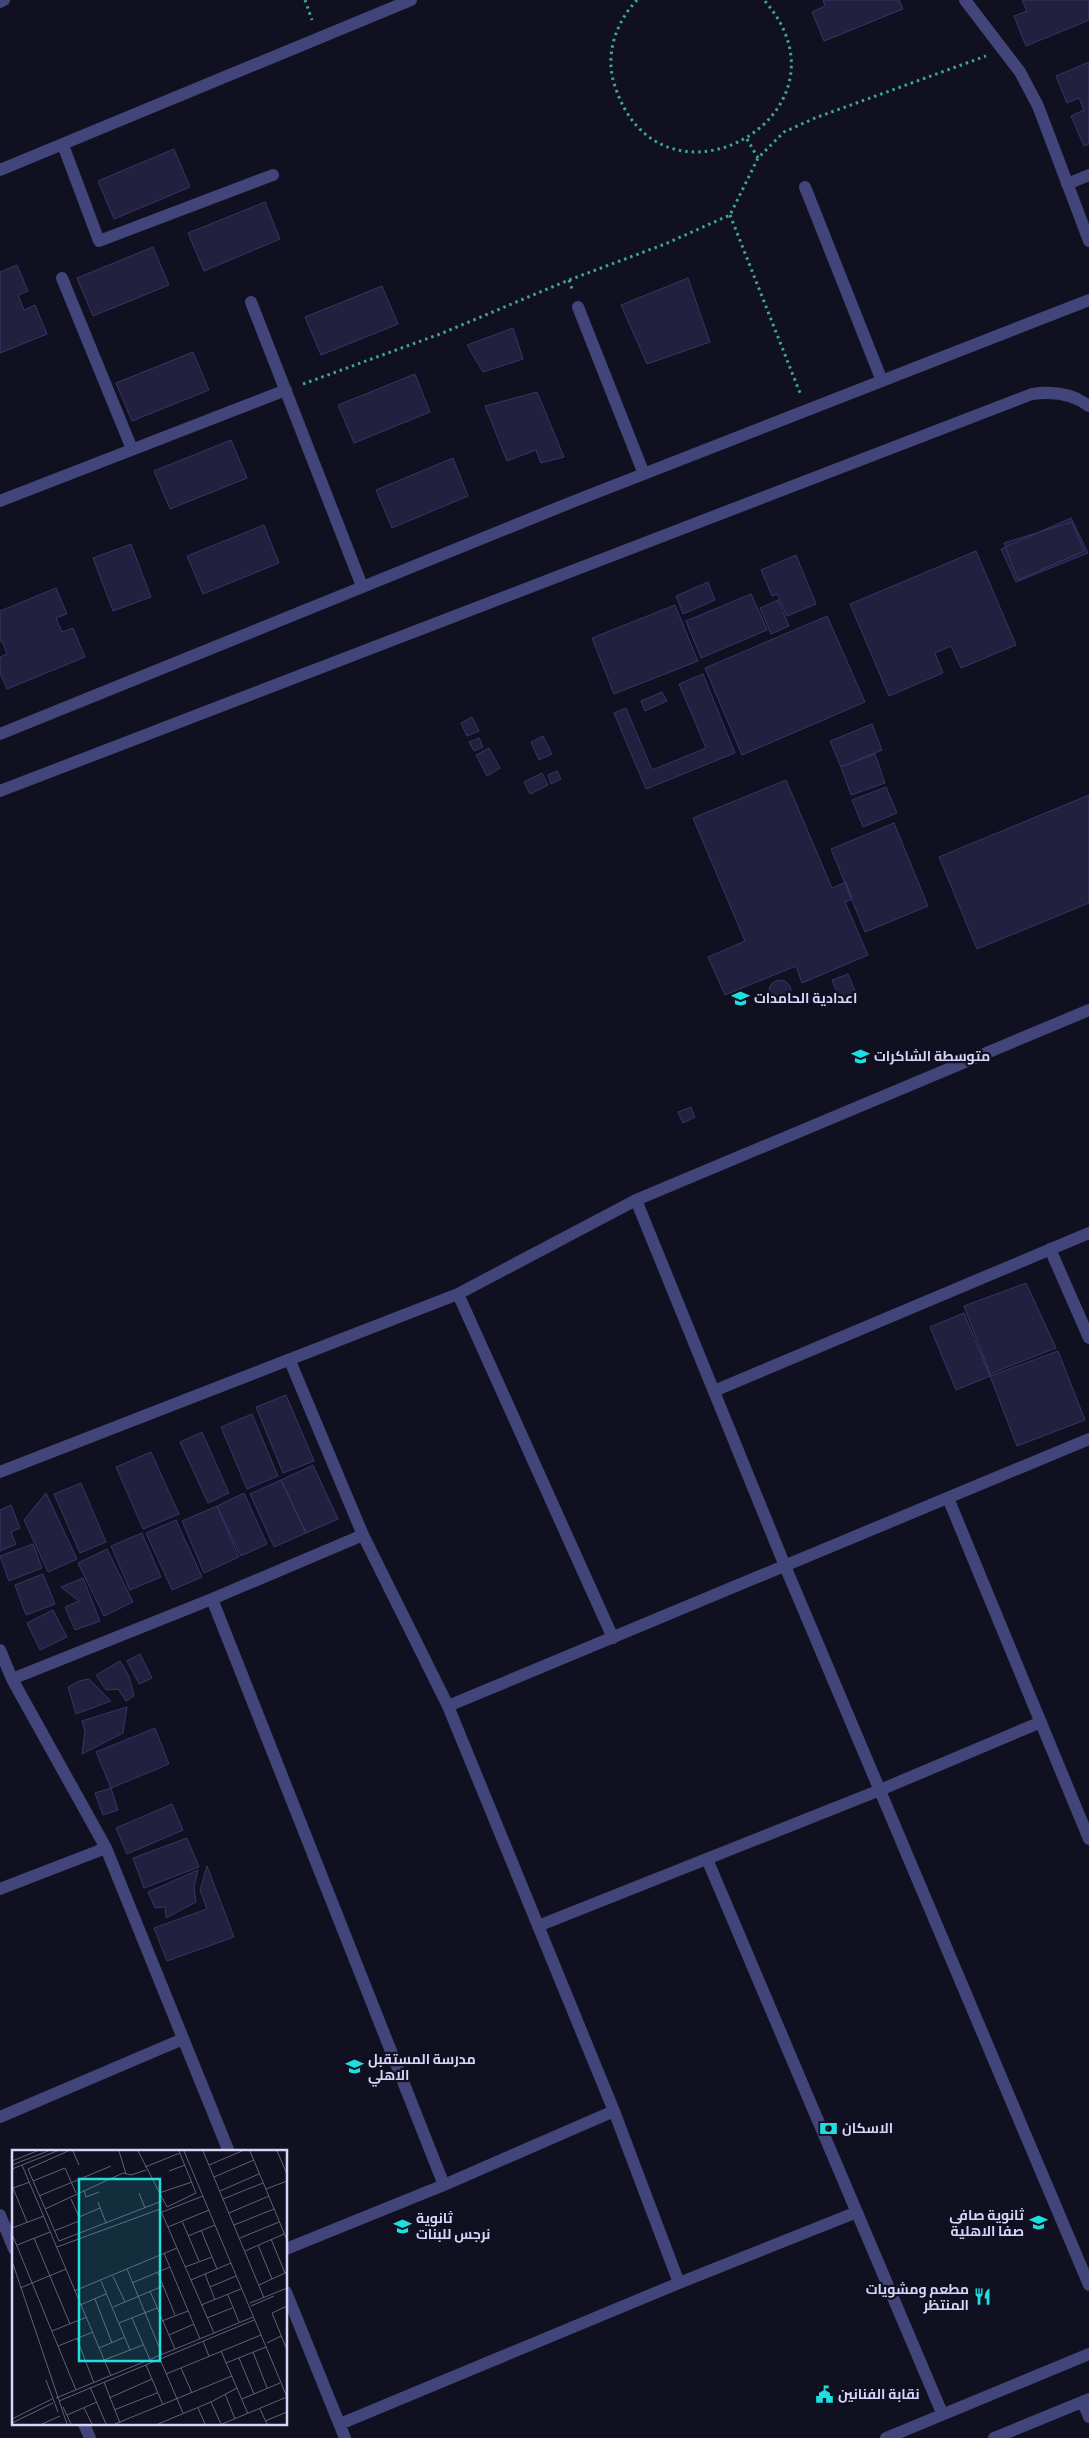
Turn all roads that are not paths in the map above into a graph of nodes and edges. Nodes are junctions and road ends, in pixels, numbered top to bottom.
1 (4, 0) edge
2 (412, 0) edge
3 (965, 0) edge
4 (0, 2) edge
5 (63, 145) junction
6 (0, 170) edge
7 (273, 175) dead end
8 (1089, 176) edge
9 (1067, 184) junction
10 (805, 186) dead end
11 (1089, 242) edge
12 (62, 278) dead end
13 (1089, 300) edge
14 (251, 302) dead end
15 (578, 307) dead end
16 (882, 381) junction
17 (286, 390) junction
18 (1089, 406) edge
19 (132, 450) junction
20 (644, 474) junction
21 (0, 501) edge
22 (362, 586) junction
23 (0, 734) edge
24 (0, 790) edge
25 (1089, 1010) edge
26 (636, 1200) junction
27 (1089, 1233) edge
28 (1050, 1249) junction
29 (458, 1294) junction
30 (1089, 1338) edge
31 (290, 1360) junction
32 (714, 1391) junction
33 (1089, 1439) edge
34 (0, 1472) edge
35 (948, 1498) junction
36 (363, 1535) junction
37 (785, 1566) junction
38 (212, 1599) junction
39 (612, 1638) junction
40 (0, 1650) edge
41 (12, 1679) junction
42 (448, 1706) junction
43 (1041, 1722) junction
44 (880, 1790) junction
45 (1089, 1839) edge
46 (106, 1848) junction
47 (707, 1859) junction
48 (0, 1889) edge
49 (538, 1926) junction
50 (183, 2039) junction
51 (614, 2111) junction
52 (0, 2118) edge
53 (228, 2150) edge
54 (444, 2185) junction
55 (857, 2212) junction
56 (0, 2215) edge
57 (12, 2244) edge
58 (288, 2248) edge
59 (679, 2283) junction
60 (1089, 2285) edge
61 (288, 2297) edge
62 (1089, 2354) edge
63 (1086, 2401) edge
64 (942, 2413) junction
65 (1089, 2417) edge
66 (340, 2424) junction
67 (85, 2426) edge
68 (90, 2438) edge
69 (345, 2438) edge
70 (886, 2438) edge
71 (994, 2438) edge

1 - 4 street
2 - 5 street
3 - 9 street
5 - 6 street
5 - 7 street
8 - 9 street
9 - 11 street
10 - 16 street
12 - 19 street
13 - 16 street
14 - 17 street
15 - 20 street
16 - 20 street
17 - 19 street
17 - 22 street
18 - 24 street
19 - 21 street
20 - 22 street
22 - 23 street
25 - 26 street
26 - 29 street
26 - 32 street
27 - 28 street
28 - 30 street
28 - 32 street
29 - 31 street
29 - 39 street
31 - 34 street
31 - 36 street
32 - 37 street
33 - 35 street
35 - 37 street
35 - 43 street
36 - 38 street
36 - 42 street
37 - 39 street
37 - 44 street
38 - 41 street
38 - 54 street
39 - 42 street
40 - 41 street
41 - 46 street
42 - 49 street
43 - 44 street
43 - 45 street
44 - 47 street
44 - 60 street
46 - 48 street
46 - 50 street
47 - 49 street
47 - 55 street
49 - 51 street
50 - 52 street
50 - 53 street
51 - 54 street
51 - 59 street
54 - 58 street
55 - 59 street
55 - 64 street
56 - 57 street
59 - 66 street
61 - 66 street
62 - 64 street
63 - 65 street
63 - 71 street
64 - 70 street
66 - 69 street
67 - 68 street

